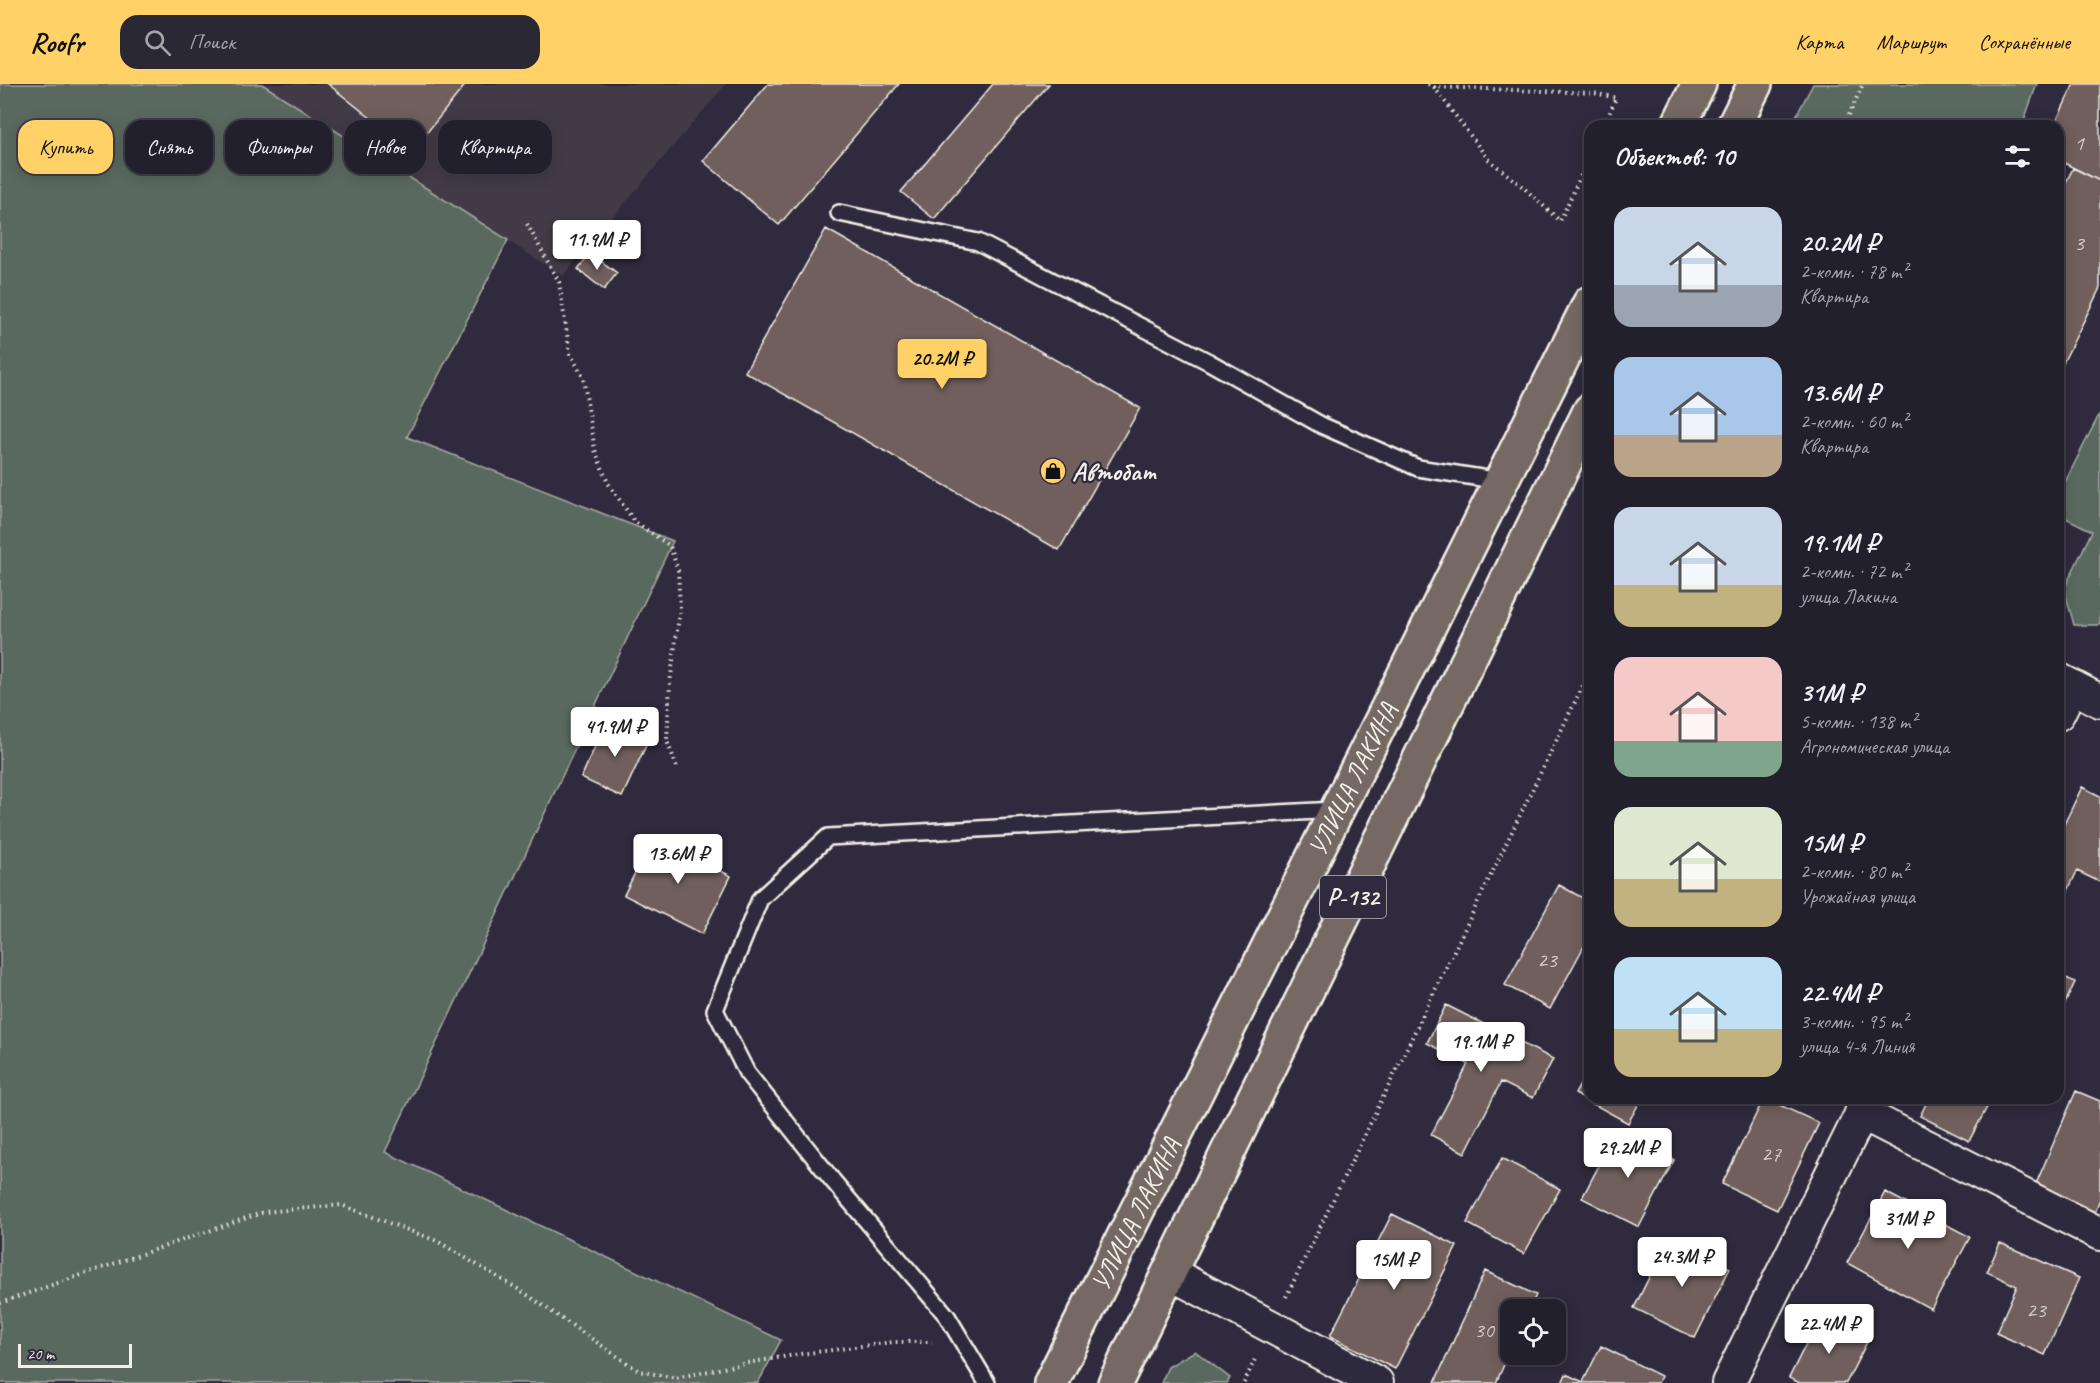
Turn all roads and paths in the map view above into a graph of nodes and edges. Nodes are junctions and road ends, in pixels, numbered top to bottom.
1 (1428, 84) edge
2 (1699, 84) edge
3 (1755, 84) edge
4 (1863, 84) edge
5 (1434, 87) junction
6 (1607, 120) edge
7 (1681, 120) edge
8 (1737, 120) edge
9 (1847, 120) edge
10 (1584, 169) edge
11 (839, 213) dead end
12 (527, 224) dead end
13 (1584, 315) edge
14 (1584, 424) edge
15 (1500, 481) junction
16 (1584, 683) edge
17 (2065, 683) edge
18 (2100, 701) edge
19 (677, 767) dead end
20 (1336, 810) junction
21 (1865, 1106) edge
22 (2100, 1234) edge
23 (1170, 1273) junction
24 (0, 1303) edge
25 (1272, 1326) junction
26 (963, 1342) junction
27 (987, 1383) edge
28 (1051, 1383) edge
29 (1115, 1383) edge
30 (1244, 1383) edge
31 (1377, 1383) edge
32 (1728, 1383) edge

1 - 5 path
2 - 7 highway
3 - 8 highway
4 - 9 path
5 - 6 path
5 - 10 path
11 - 15 lane
12 - 19 path
13 - 15 highway, УЛИЦА ЛАКИНА / Р-132
14 - 23 highway, УЛИЦА ЛАКИНА / Р-132
15 - 20 highway, УЛИЦА ЛАКИНА / Р-132
16 - 25 path
17 - 18 street
20 - 26 lane
20 - 28 highway, УЛИЦА ЛАКИНА / Р-132
21 - 22 street
21 - 32 street
23 - 25 street
23 - 29 highway, УЛИЦА ЛАКИНА / Р-132
24 - 26 path
25 - 30 path
25 - 31 street
26 - 27 lane

